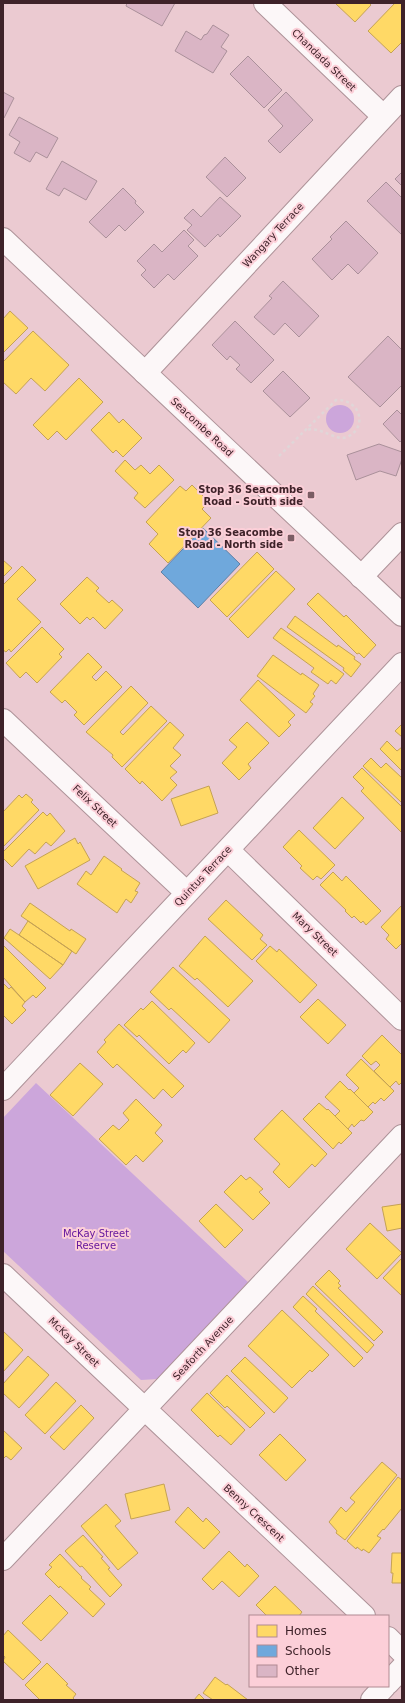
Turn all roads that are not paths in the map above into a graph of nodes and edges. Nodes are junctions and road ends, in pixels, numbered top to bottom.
1 (265, 3) edge
2 (402, 97) edge
3 (383, 116) junction
4 (3, 239) edge
5 (145, 373) junction
6 (402, 534) edge
7 (361, 577) junction
8 (402, 615) edge
9 (402, 664) edge
10 (3, 720) edge
11 (228, 850) junction
12 (187, 893) junction
13 (402, 1019) edge
14 (3, 1088) edge
15 (402, 1136) edge
16 (3, 1275) edge
17 (144, 1410) junction
18 (3, 1559) edge
19 (363, 1615) edge
20 (389, 1639) edge
21 (402, 1652) edge
22 (402, 1668) edge
23 (389, 1682) edge
24 (384, 1687) edge
25 (372, 1700) edge

1 - 3 street, Chandada Street
2 - 3 street, Wangary Terrace
3 - 5 street, Wangary Terrace
4 - 5 street, Seacombe Road
5 - 7 street, Seacombe Road
6 - 7 street
7 - 8 street, Seacombe Road
9 - 11 street, Quintus Terrace
10 - 12 street, Felix Street
11 - 12 street, Quintus Terrace
11 - 13 street, Mary Street
12 - 14 street, Quintus Terrace
15 - 17 street, Seaforth Avenue
16 - 17 street, McKay Street
17 - 18 street, Seaforth Avenue
17 - 19 street, Benny Crescent
20 - 21 street
22 - 23 street
24 - 25 street

